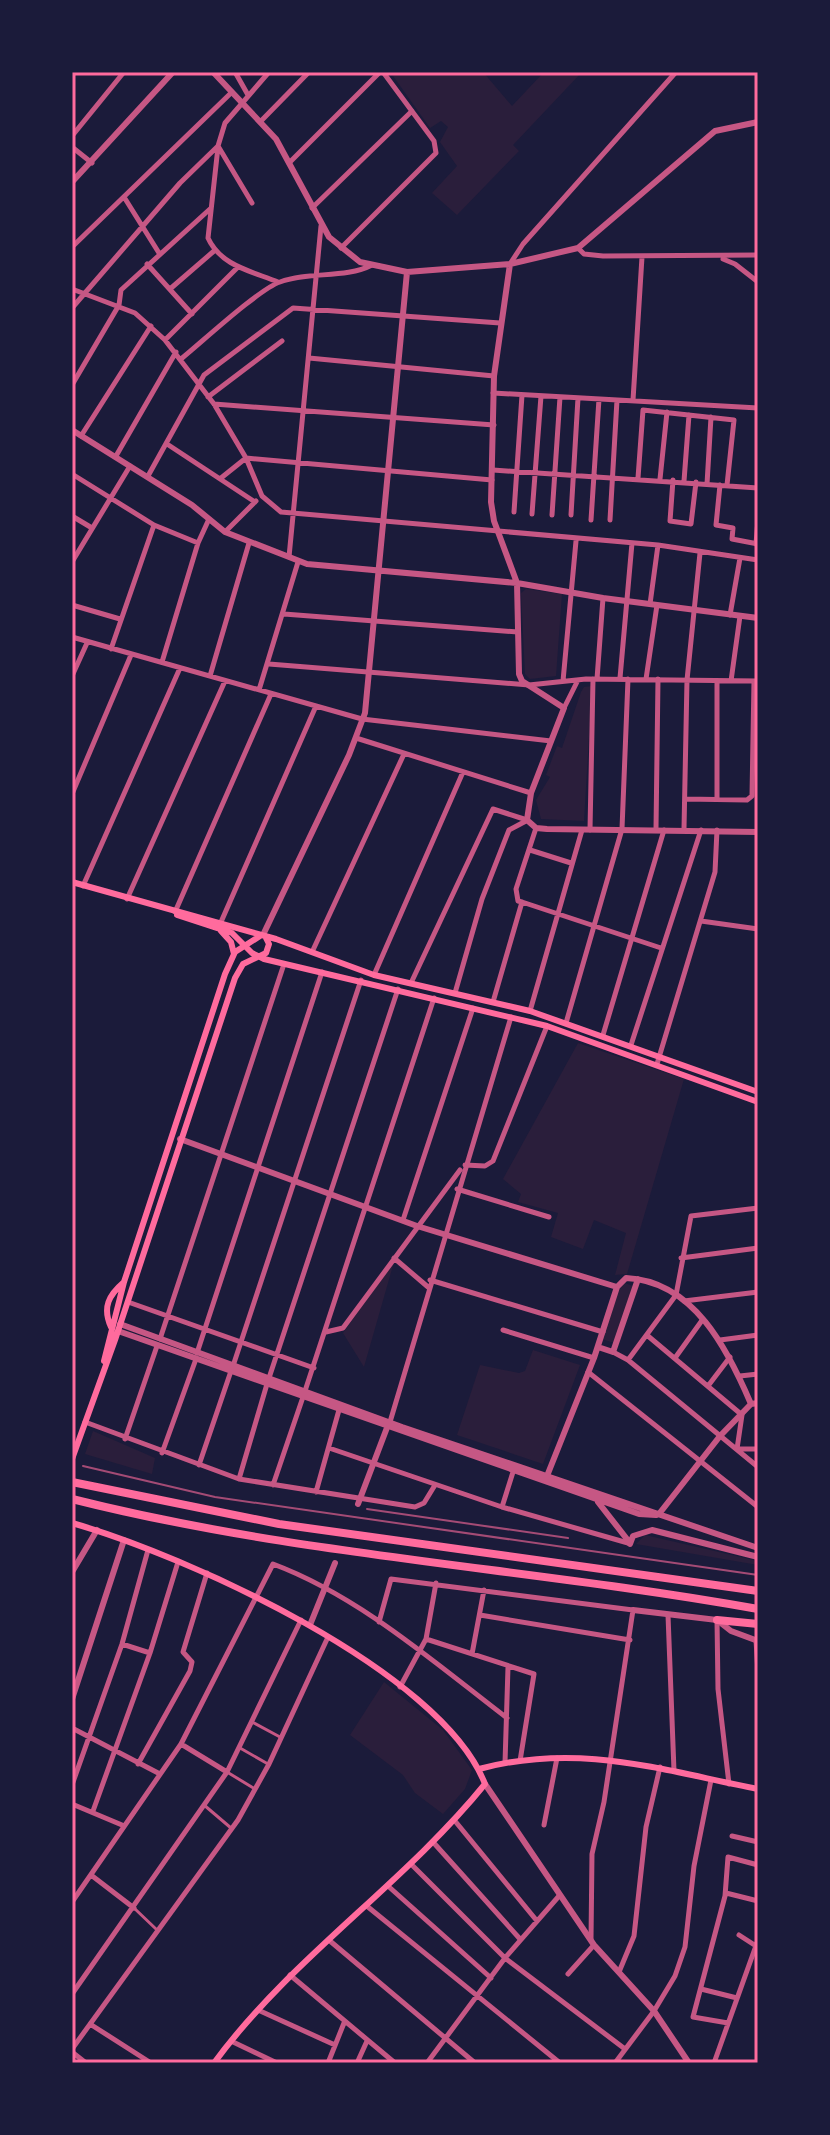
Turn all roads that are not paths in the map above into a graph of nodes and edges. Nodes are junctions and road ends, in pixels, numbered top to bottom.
1 (124, 72) edge
2 (173, 72) edge
3 (213, 72) edge
4 (235, 72) edge
5 (269, 72) edge
6 (309, 72) edge
7 (382, 72) edge
8 (676, 72) edge
9 (233, 91) junction
10 (245, 97) junction
11 (412, 111) junction
12 (262, 120) junction
13 (758, 122) edge
14 (72, 136) edge
15 (218, 146) junction
16 (72, 147) edge
17 (92, 163) junction
18 (288, 164) junction
19 (72, 182) edge
20 (124, 196) junction
21 (252, 203) dead end
22 (312, 208) junction
23 (210, 209) junction
24 (142, 226) junction
25 (321, 226) junction
26 (72, 247) edge
27 (578, 248) junction
28 (341, 249) junction
29 (214, 251) junction
30 (159, 253) junction
31 (758, 255) edge
32 (642, 257) junction
33 (718, 258) junction
34 (147, 264) junction
35 (510, 264) junction
36 (372, 265) junction
37 (238, 267) junction
38 (407, 272) junction
39 (316, 274) junction
40 (278, 282) junction
41 (758, 282) edge
42 (72, 289) edge
43 (170, 289) junction
44 (81, 294) junction
45 (73, 305) edge
46 (119, 305) junction
47 (313, 307) junction
48 (192, 314) junction
49 (403, 314) junction
50 (500, 323) junction
51 (151, 326) junction
52 (165, 340) junction
53 (282, 341) dead end
54 (176, 352) junction
55 (309, 358) junction
56 (181, 359) junction
57 (400, 366) junction
58 (494, 376) junction
59 (199, 382) junction
60 (72, 385) edge
61 (493, 393) junction
62 (522, 395) junction
63 (541, 396) junction
64 (208, 397) junction
65 (560, 397) junction
66 (578, 398) junction
67 (599, 399) junction
68 (617, 400) junction
69 (633, 400) junction
70 (214, 404) junction
71 (758, 408) edge
72 (303, 410) junction
73 (667, 412) junction
74 (689, 415) junction
75 (711, 417) junction
76 (394, 419) junction
77 (494, 425) junction
78 (72, 430) edge
79 (81, 436) junction
80 (167, 444) junction
81 (116, 456) junction
82 (246, 458) junction
83 (297, 461) junction
84 (130, 465) junction
85 (389, 469) junction
86 (493, 470) junction
87 (517, 471) junction
88 (536, 473) junction
89 (72, 474) edge
90 (555, 474) junction
91 (148, 476) junction
92 (574, 476) junction
93 (593, 477) junction
94 (221, 478) junction
95 (612, 478) junction
96 (638, 478) junction
97 (660, 479) junction
98 (492, 480) junction
99 (673, 480) junction
100 (684, 481) junction
101 (696, 482) junction
102 (707, 484) junction
103 (724, 485) junction
104 (758, 488) edge
105 (262, 496) junction
106 (110, 498) junction
107 (255, 502) junction
108 (514, 512) dead end
109 (292, 513) junction
110 (532, 514) dead end
111 (552, 515) dead end
112 (571, 515) dead end
113 (72, 516) edge
114 (209, 519) junction
115 (591, 520) dead end
116 (610, 520) dead end
117 (758, 520) edge
118 (385, 522) junction
119 (154, 525) junction
120 (92, 528) junction
121 (499, 531) junction
122 (225, 532) junction
123 (576, 541) junction
124 (198, 543) junction
125 (249, 543) junction
126 (632, 543) junction
127 (757, 544) edge
128 (658, 545) junction
129 (700, 553) junction
130 (289, 558) junction
131 (740, 558) junction
132 (758, 560) edge
133 (72, 562) edge
134 (298, 562) junction
135 (381, 572) junction
136 (517, 583) junction
137 (571, 591) junction
138 (603, 598) junction
139 (627, 601) junction
140 (72, 605) edge
141 (653, 605) junction
142 (692, 610) junction
143 (284, 614) junction
144 (730, 615) junction
145 (740, 616) junction
146 (758, 618) edge
147 (120, 619) junction
148 (375, 624) junction
149 (518, 632) junction
150 (72, 637) edge
151 (87, 643) junction
152 (111, 649) junction
153 (131, 655) junction
154 (162, 663) junction
155 (269, 664) junction
156 (180, 668) junction
157 (370, 673) junction
158 (72, 676) edge
159 (210, 676) junction
160 (620, 678) junction
161 (578, 679) junction
162 (595, 679) junction
163 (628, 679) junction
164 (646, 679) junction
165 (658, 679) junction
166 (687, 680) junction
167 (225, 681) junction
168 (563, 681) junction
169 (717, 681) junction
170 (731, 681) junction
171 (756, 681) edge
172 (529, 685) junction
173 (259, 690) junction
174 (271, 693) junction
175 (316, 706) junction
176 (564, 708) junction
177 (362, 719) junction
178 (356, 738) junction
179 (551, 741) junction
180 (404, 754) junction
181 (463, 772) junction
182 (531, 793) junction
183 (72, 794) edge
184 (685, 799) junction
185 (717, 799) junction
186 (527, 820) junction
187 (536, 828) junction
188 (622, 829) junction
189 (656, 829) junction
190 (665, 829) junction
191 (684, 829) junction
192 (701, 829) junction
193 (717, 829) junction
194 (586, 830) junction
195 (758, 832) edge
196 (530, 850) junction
197 (571, 863) junction
198 (72, 882) edge
199 (83, 886) junction
200 (127, 899) junction
201 (522, 902) junction
202 (174, 912) junction
203 (558, 914) junction
204 (701, 921) junction
205 (220, 926) junction
206 (595, 926) junction
207 (758, 929) edge
208 (263, 935) junction
209 (632, 939) junction
210 (245, 946) junction
211 (661, 948) junction
212 (313, 950) junction
213 (234, 954) junction
214 (257, 956) junction
215 (284, 964) junction
216 (322, 972) junction
217 (374, 975) junction
218 (361, 980) junction
219 (411, 983) junction
220 (398, 989) junction
221 (455, 993) junction
222 (434, 998) junction
223 (493, 1002) junction
224 (473, 1007) junction
225 (530, 1011) junction
226 (511, 1016) junction
227 (566, 1023) junction
228 (547, 1026) junction
229 (603, 1035) junction
230 (631, 1045) junction
231 (660, 1055) junction
232 (657, 1064) junction
233 (758, 1092) edge
234 (758, 1102) edge
235 (180, 1139) junction
236 (221, 1155) junction
237 (465, 1165) junction
238 (258, 1168) junction
239 (295, 1182) junction
240 (457, 1189) junction
241 (332, 1194) junction
242 (367, 1206) junction
243 (758, 1208) edge
244 (549, 1217) dead end
245 (403, 1220) junction
246 (417, 1226) junction
247 (443, 1235) junction
248 (758, 1248) edge
249 (394, 1258) junction
250 (681, 1258) junction
251 (638, 1279) junction
252 (429, 1283) junction
253 (617, 1287) junction
254 (758, 1292) edge
255 (676, 1295) junction
256 (683, 1301) junction
257 (128, 1302) junction
258 (167, 1318) junction
259 (703, 1319) junction
260 (116, 1327) junction
261 (204, 1330) junction
262 (503, 1330) dead end
263 (326, 1332) junction
264 (603, 1332) junction
265 (758, 1335) edge
266 (648, 1336) junction
267 (720, 1340) junction
268 (158, 1343) junction
269 (240, 1343) junction
270 (598, 1347) junction
271 (613, 1352) junction
272 (196, 1356) junction
273 (277, 1356) junction
274 (731, 1356) junction
275 (594, 1358) junction
276 (675, 1358) junction
277 (628, 1360) junction
278 (232, 1368) junction
279 (314, 1368) junction
280 (588, 1372) junction
281 (758, 1374) edge
282 (740, 1376) junction
283 (268, 1381) junction
284 (708, 1386) junction
285 (304, 1394) junction
286 (755, 1404) edge
287 (339, 1410) junction
288 (742, 1415) junction
289 (85, 1422) junction
290 (389, 1424) junction
291 (720, 1436) junction
292 (125, 1439) junction
293 (329, 1448) junction
294 (737, 1449) junction
295 (758, 1449) edge
296 (162, 1453) junction
297 (72, 1459) edge
298 (700, 1460) junction
299 (373, 1463) junction
300 (199, 1465) junction
301 (758, 1467) edge
302 (514, 1469) junction
303 (547, 1476) junction
304 (239, 1479) junction
305 (72, 1482) edge
306 (273, 1485) junction
307 (435, 1485) junction
308 (316, 1492) junction
309 (588, 1496) junction
310 (72, 1499) edge
311 (360, 1500) junction
312 (502, 1507) junction
313 (758, 1507) edge
314 (659, 1514) junction
315 (72, 1523) edge
316 (97, 1530) junction
317 (124, 1540) junction
318 (630, 1544) junction
319 (758, 1548) edge
320 (148, 1550) junction
321 (758, 1557) edge
322 (178, 1562) junction
323 (335, 1563) dead end
324 (72, 1572) edge
325 (207, 1573) junction
326 (436, 1583) junction
327 (324, 1590) junction
328 (484, 1590) junction
329 (758, 1591) edge
330 (255, 1596) junction
331 (758, 1609) edge
332 (633, 1610) junction
333 (480, 1615) junction
334 (668, 1615) junction
335 (301, 1620) junction
336 (717, 1620) junction
337 (379, 1622) junction
338 (758, 1624) edge
339 (310, 1625) junction
340 (328, 1637) junction
341 (426, 1639) junction
342 (630, 1640) junction
343 (757, 1640) edge
344 (122, 1644) junction
345 (421, 1652) junction
346 (150, 1653) junction
347 (472, 1654) junction
348 (508, 1667) junction
349 (758, 1672) edge
350 (399, 1687) junction
351 (72, 1699) edge
352 (507, 1718) junction
353 (252, 1722) junction
354 (72, 1728) edge
355 (88, 1737) junction
356 (282, 1738) junction
357 (181, 1744) junction
358 (240, 1748) junction
359 (115, 1751) junction
360 (557, 1758) junction
361 (611, 1758) junction
362 (520, 1761) junction
363 (505, 1763) junction
364 (138, 1764) junction
365 (269, 1764) junction
366 (660, 1767) junction
367 (479, 1769) junction
368 (674, 1771) junction
369 (227, 1772) junction
370 (160, 1774) junction
371 (711, 1780) junction
372 (485, 1784) junction
373 (729, 1784) junction
374 (72, 1785) edge
375 (758, 1789) edge
376 (256, 1790) junction
377 (72, 1804) edge
378 (204, 1805) junction
379 (93, 1811) junction
380 (455, 1821) junction
381 (122, 1825) junction
382 (544, 1825) dead end
383 (231, 1828) junction
384 (732, 1836) dead end
385 (433, 1842) junction
386 (758, 1842) edge
387 (412, 1865) junction
388 (758, 1865) edge
389 (91, 1875) junction
390 (388, 1886) junction
391 (726, 1893) junction
392 (559, 1896) junction
393 (758, 1901) edge
394 (72, 1902) edge
395 (368, 1907) junction
396 (134, 1908) junction
397 (537, 1921) junction
398 (156, 1929) junction
399 (739, 1935) dead end
400 (520, 1939) junction
401 (330, 1941) junction
402 (593, 1942) junction
403 (757, 1943) edge
404 (505, 1958) junction
405 (619, 1972) junction
406 (568, 1974) dead end
407 (290, 1975) junction
408 (491, 1978) junction
409 (701, 1989) junction
410 (72, 1994) edge
411 (478, 1998) junction
412 (737, 1998) junction
413 (257, 2009) junction
414 (654, 2011) junction
415 (344, 2023) junction
416 (728, 2023) junction
417 (90, 2024) junction
418 (446, 2039) junction
419 (230, 2040) junction
420 (367, 2041) junction
421 (335, 2045) junction
422 (625, 2049) junction
423 (72, 2051) edge
424 (387, 2060) edge
425 (86, 2063) edge
426 (151, 2063) edge
427 (214, 2063) edge
428 (277, 2063) edge
429 (328, 2063) edge
430 (357, 2063) edge
431 (395, 2063) edge
432 (427, 2063) edge
433 (475, 2063) edge
434 (560, 2063) edge
435 (615, 2063) edge
436 (689, 2063) edge
437 (714, 2063) edge

1 - 14 street
2 - 17 street
3 - 9 street
4 - 10 street
5 - 10 street
6 - 12 street
7 - 11 street
7 - 18 street
8 - 35 street
9 - 10 street
9 - 20 street
10 - 12 street
10 - 15 street
11 - 22 street
11 - 28 street
12 - 18 street
13 - 27 street
15 - 21 street
15 - 23 street
15 - 24 street
16 - 17 street
17 - 19 street
18 - 22 street
20 - 24 street
20 - 26 street
22 - 25 street
23 - 29 street
23 - 30 street
24 - 30 street
24 - 44 street
25 - 28 street
25 - 39 street
27 - 32 street
27 - 35 street
28 - 36 street
29 - 37 street
29 - 43 street
30 - 34 street
31 - 33 street
32 - 33 street
32 - 69 street
33 - 41 street
34 - 43 street
34 - 46 street
35 - 38 street
35 - 50 street
36 - 38 street
36 - 39 street
37 - 40 street
37 - 48 street
38 - 49 street
39 - 40 street
39 - 47 street
40 - 56 street
42 - 44 street
43 - 48 street
44 - 45 street
44 - 46 street
46 - 51 street
46 - 60 street
47 - 49 street
47 - 55 street
47 - 59 street
48 - 52 street
49 - 50 street
49 - 57 street
50 - 58 street
51 - 52 street
51 - 79 street
52 - 54 street
53 - 64 street
54 - 56 street
54 - 81 street
55 - 57 street
55 - 72 street
56 - 59 street
57 - 58 street
57 - 76 street
58 - 61 street
59 - 64 street
59 - 80 street
61 - 62 street
61 - 77 street
62 - 63 street
62 - 87 street
63 - 65 street
63 - 88 street
64 - 70 street
65 - 66 street
65 - 90 street
66 - 67 street
66 - 92 street
67 - 68 street
67 - 93 street
68 - 69 street
68 - 95 street
69 - 71 street
70 - 72 street
70 - 82 street
72 - 76 street
72 - 83 street
73 - 74 street
73 - 96 street
73 - 97 street
74 - 75 street
74 - 100 street
75 - 102 street
75 - 103 street
76 - 77 street
76 - 85 street
77 - 86 street
78 - 79 street
79 - 81 street
80 - 91 street
80 - 94 street
81 - 84 street
82 - 83 street
82 - 94 street
82 - 105 street
83 - 85 street
83 - 109 street
84 - 91 street
84 - 106 street
85 - 98 street
85 - 118 street
86 - 87 street
86 - 98 street
87 - 88 street
87 - 108 street
88 - 90 street
88 - 110 street
89 - 106 street
90 - 92 street
90 - 111 street
91 - 114 street
92 - 93 street
92 - 112 street
93 - 95 street
93 - 115 street
94 - 107 street
95 - 96 street
95 - 116 street
96 - 97 street
97 - 99 street
98 - 121 street
99 - 100 street
99 - 101 street
100 - 101 street
101 - 102 street
102 - 103 street
103 - 104 street
103 - 127 street
105 - 107 street
105 - 109 street
106 - 119 street
106 - 120 street
107 - 122 street
109 - 118 street
109 - 130 street
113 - 120 street
114 - 122 street
114 - 124 street
117 - 127 street
118 - 121 street
118 - 135 street
119 - 124 street
119 - 147 street
120 - 133 street
121 - 123 street
121 - 136 street
122 - 125 street
123 - 126 street
123 - 137 street
124 - 154 street
125 - 130 street
125 - 159 street
126 - 128 street
126 - 139 street
128 - 129 street
128 - 141 street
129 - 131 street
129 - 142 street
130 - 134 street
131 - 132 street
131 - 144 street
134 - 135 street
134 - 143 street
135 - 136 street
135 - 148 street
136 - 137 street
136 - 149 street
137 - 138 street
137 - 168 street
138 - 139 street
138 - 162 street
139 - 141 street
139 - 160 street
140 - 147 street
141 - 142 street
141 - 164 street
142 - 144 street
142 - 166 street
143 - 148 street
143 - 155 street
144 - 145 street
145 - 146 street
145 - 170 street
147 - 152 street
148 - 149 street
148 - 157 street
149 - 172 street
150 - 151 street
151 - 152 street
151 - 158 street
152 - 153 street
153 - 154 street
153 - 183 street
154 - 156 street
155 - 157 street
155 - 173 street
156 - 159 street
156 - 199 street
157 - 172 street
157 - 177 street
159 - 167 street
160 - 162 street
160 - 163 street
161 - 162 street
161 - 168 street
161 - 176 street
162 - 194 street
163 - 164 street
163 - 188 street
164 - 165 street
165 - 166 street
165 - 189 street
166 - 169 street
166 - 184 street
167 - 173 street
167 - 200 street
168 - 172 street
169 - 170 street
169 - 185 street
170 - 171 street
171 - 185 street
172 - 176 street
173 - 174 street
174 - 175 street
174 - 202 street
175 - 177 street
175 - 205 street
176 - 179 street
177 - 178 street
177 - 179 street
178 - 180 street
178 - 208 street
179 - 182 street
180 - 181 street
180 - 212 street
181 - 182 street
181 - 217 street
182 - 186 street
184 - 185 street
184 - 191 street
186 - 187 street
186 - 219 street
186 - 221 street
187 - 194 street
187 - 196 street
188 - 189 street
188 - 194 street
188 - 206 street
189 - 190 street
190 - 191 street
190 - 209 street
191 - 192 street
192 - 193 street
192 - 211 street
193 - 195 street
193 - 204 street
194 - 197 street
196 - 197 street
196 - 201 street
197 - 203 street
198 - 199 main road
199 - 200 main road
200 - 202 main road
201 - 203 street
201 - 223 street
202 - 205 main road
203 - 206 street
203 - 225 street
204 - 207 street
204 - 231 street
205 - 208 main road
205 - 210 main road
205 - 213 main road
206 - 209 street
206 - 227 street
208 - 210 main road
208 - 212 main road
208 - 214 main road
209 - 211 street
209 - 229 street
210 - 213 main road
210 - 214 main road
211 - 230 street
212 - 217 main road
213 - 260 main road
214 - 215 main road
214 - 235 main road
215 - 216 main road
215 - 236 street
216 - 218 main road
216 - 238 street
217 - 219 main road
218 - 220 main road
218 - 239 street
219 - 221 main road
220 - 222 main road
220 - 241 street
221 - 223 main road
222 - 224 main road
222 - 242 street
223 - 225 main road
224 - 226 main road
224 - 245 street
225 - 227 main road
226 - 228 main road
226 - 237 street
227 - 229 main road
228 - 232 main road
228 - 237 street
229 - 230 main road
230 - 231 main road
231 - 232 street
231 - 233 main road
232 - 234 main road
235 - 236 street
235 - 257 main road
236 - 238 street
236 - 258 street
237 - 240 street
237 - 246 street
238 - 239 street
238 - 261 street
239 - 241 street
239 - 269 street
240 - 244 street
240 - 247 street
241 - 242 street
241 - 273 street
242 - 245 street
242 - 263 street
243 - 250 street
245 - 246 street
246 - 247 street
246 - 249 street
247 - 252 street
247 - 253 street
248 - 250 street
249 - 252 street
249 - 263 street
250 - 255 street
251 - 253 street
251 - 255 street
251 - 271 street
252 - 264 street
252 - 290 street
253 - 264 street
254 - 256 street
255 - 256 street
255 - 266 street
256 - 259 street
257 - 258 street
257 - 260 main road
258 - 261 street
258 - 268 street
259 - 267 street
259 - 276 street
260 - 268 street
260 - 289 main road
261 - 269 street
261 - 272 street
262 - 275 street
263 - 279 street
264 - 270 street
265 - 267 street
266 - 276 street
266 - 277 street
267 - 274 street
268 - 272 street
268 - 292 street
269 - 273 street
269 - 278 street
270 - 271 street
270 - 275 street
271 - 277 street
272 - 278 street
272 - 296 street
273 - 279 street
273 - 283 street
274 - 282 street
274 - 284 street
275 - 280 street
276 - 284 street
277 - 291 street
278 - 283 street
278 - 300 street
279 - 285 street
280 - 298 street
280 - 303 street
281 - 282 street
282 - 286 street
283 - 285 street
283 - 304 street
284 - 288 street
285 - 287 street
285 - 290 street
285 - 306 street
286 - 288 street
287 - 290 street
287 - 293 street
288 - 291 street
288 - 294 street
289 - 292 street
289 - 297 main road
290 - 299 street
290 - 302 street
291 - 294 street
291 - 298 street
292 - 296 street
293 - 299 street
293 - 308 street
294 - 295 street
294 - 301 street
296 - 300 street
298 - 313 street
298 - 314 street
299 - 307 street
299 - 311 street
300 - 304 street
302 - 303 street
302 - 309 street
302 - 312 street
303 - 314 street
304 - 306 street
305 - 329 highway
306 - 308 street
307 - 311 street
307 - 312 street
308 - 311 street
309 - 314 street
309 - 318 street
310 - 331 highway
312 - 318 street
314 - 319 street
315 - 316 main road
316 - 317 main road
316 - 324 street
317 - 320 main road
317 - 351 street
318 - 321 street
320 - 322 main road
320 - 344 street
322 - 325 main road
322 - 346 street
323 - 327 street
325 - 330 main road
325 - 364 street
326 - 328 street
326 - 337 street
326 - 341 street
327 - 330 street
327 - 337 street
327 - 339 street
328 - 332 street
328 - 333 street
330 - 335 main road
330 - 357 street
332 - 334 street
332 - 342 street
333 - 342 street
333 - 347 street
334 - 336 street
334 - 368 street
335 - 339 main road
335 - 353 street
336 - 338 highway
336 - 343 street
336 - 373 street
337 - 345 street
339 - 340 main road
340 - 350 main road
340 - 356 street
341 - 345 street
341 - 347 street
342 - 361 street
343 - 349 street
344 - 346 street
344 - 355 street
345 - 350 street
345 - 352 street
346 - 359 street
347 - 348 street
348 - 352 street
348 - 362 street
350 - 367 main road
352 - 363 street
353 - 356 street
353 - 358 street
354 - 355 street
355 - 359 street
355 - 374 street
356 - 365 street
357 - 369 street
357 - 370 street
358 - 365 street
358 - 369 street
359 - 364 street
359 - 379 street
360 - 361 main road
360 - 362 main road
360 - 382 street
361 - 366 main road
361 - 402 street
362 - 363 main road
363 - 367 main road
364 - 370 street
365 - 376 street
366 - 368 main road
366 - 405 street
367 - 372 main road
368 - 371 main road
369 - 376 street
369 - 378 street
370 - 381 street
371 - 373 main road
371 - 414 street
372 - 380 main road
372 - 392 street
373 - 375 main road
376 - 383 street
377 - 379 street
378 - 383 street
378 - 396 street
379 - 381 street
380 - 385 main road
380 - 397 street
381 - 389 street
383 - 398 street
384 - 386 street
385 - 387 main road
385 - 400 street
387 - 390 main road
387 - 404 street
388 - 391 street
389 - 394 street
389 - 396 street
390 - 395 main road
390 - 408 street
391 - 393 street
391 - 409 street
392 - 397 street
392 - 402 street
395 - 401 main road
395 - 411 street
396 - 398 street
396 - 410 street
397 - 400 street
398 - 417 street
399 - 403 street
400 - 404 street
401 - 407 main road
401 - 418 street
402 - 405 street
402 - 406 street
403 - 412 street
404 - 408 street
404 - 422 street
405 - 414 street
407 - 413 main road
407 - 415 street
408 - 411 street
409 - 412 street
409 - 416 street
411 - 418 street
411 - 434 street
412 - 416 street
413 - 419 main road
413 - 421 street
414 - 422 street
414 - 436 street
415 - 420 street
415 - 421 street
416 - 437 street
417 - 423 street
417 - 426 street
418 - 432 street
418 - 433 street
419 - 427 main road
419 - 428 street
420 - 424 street
420 - 430 street
421 - 429 street
422 - 435 street
423 - 425 street
424 - 431 street

